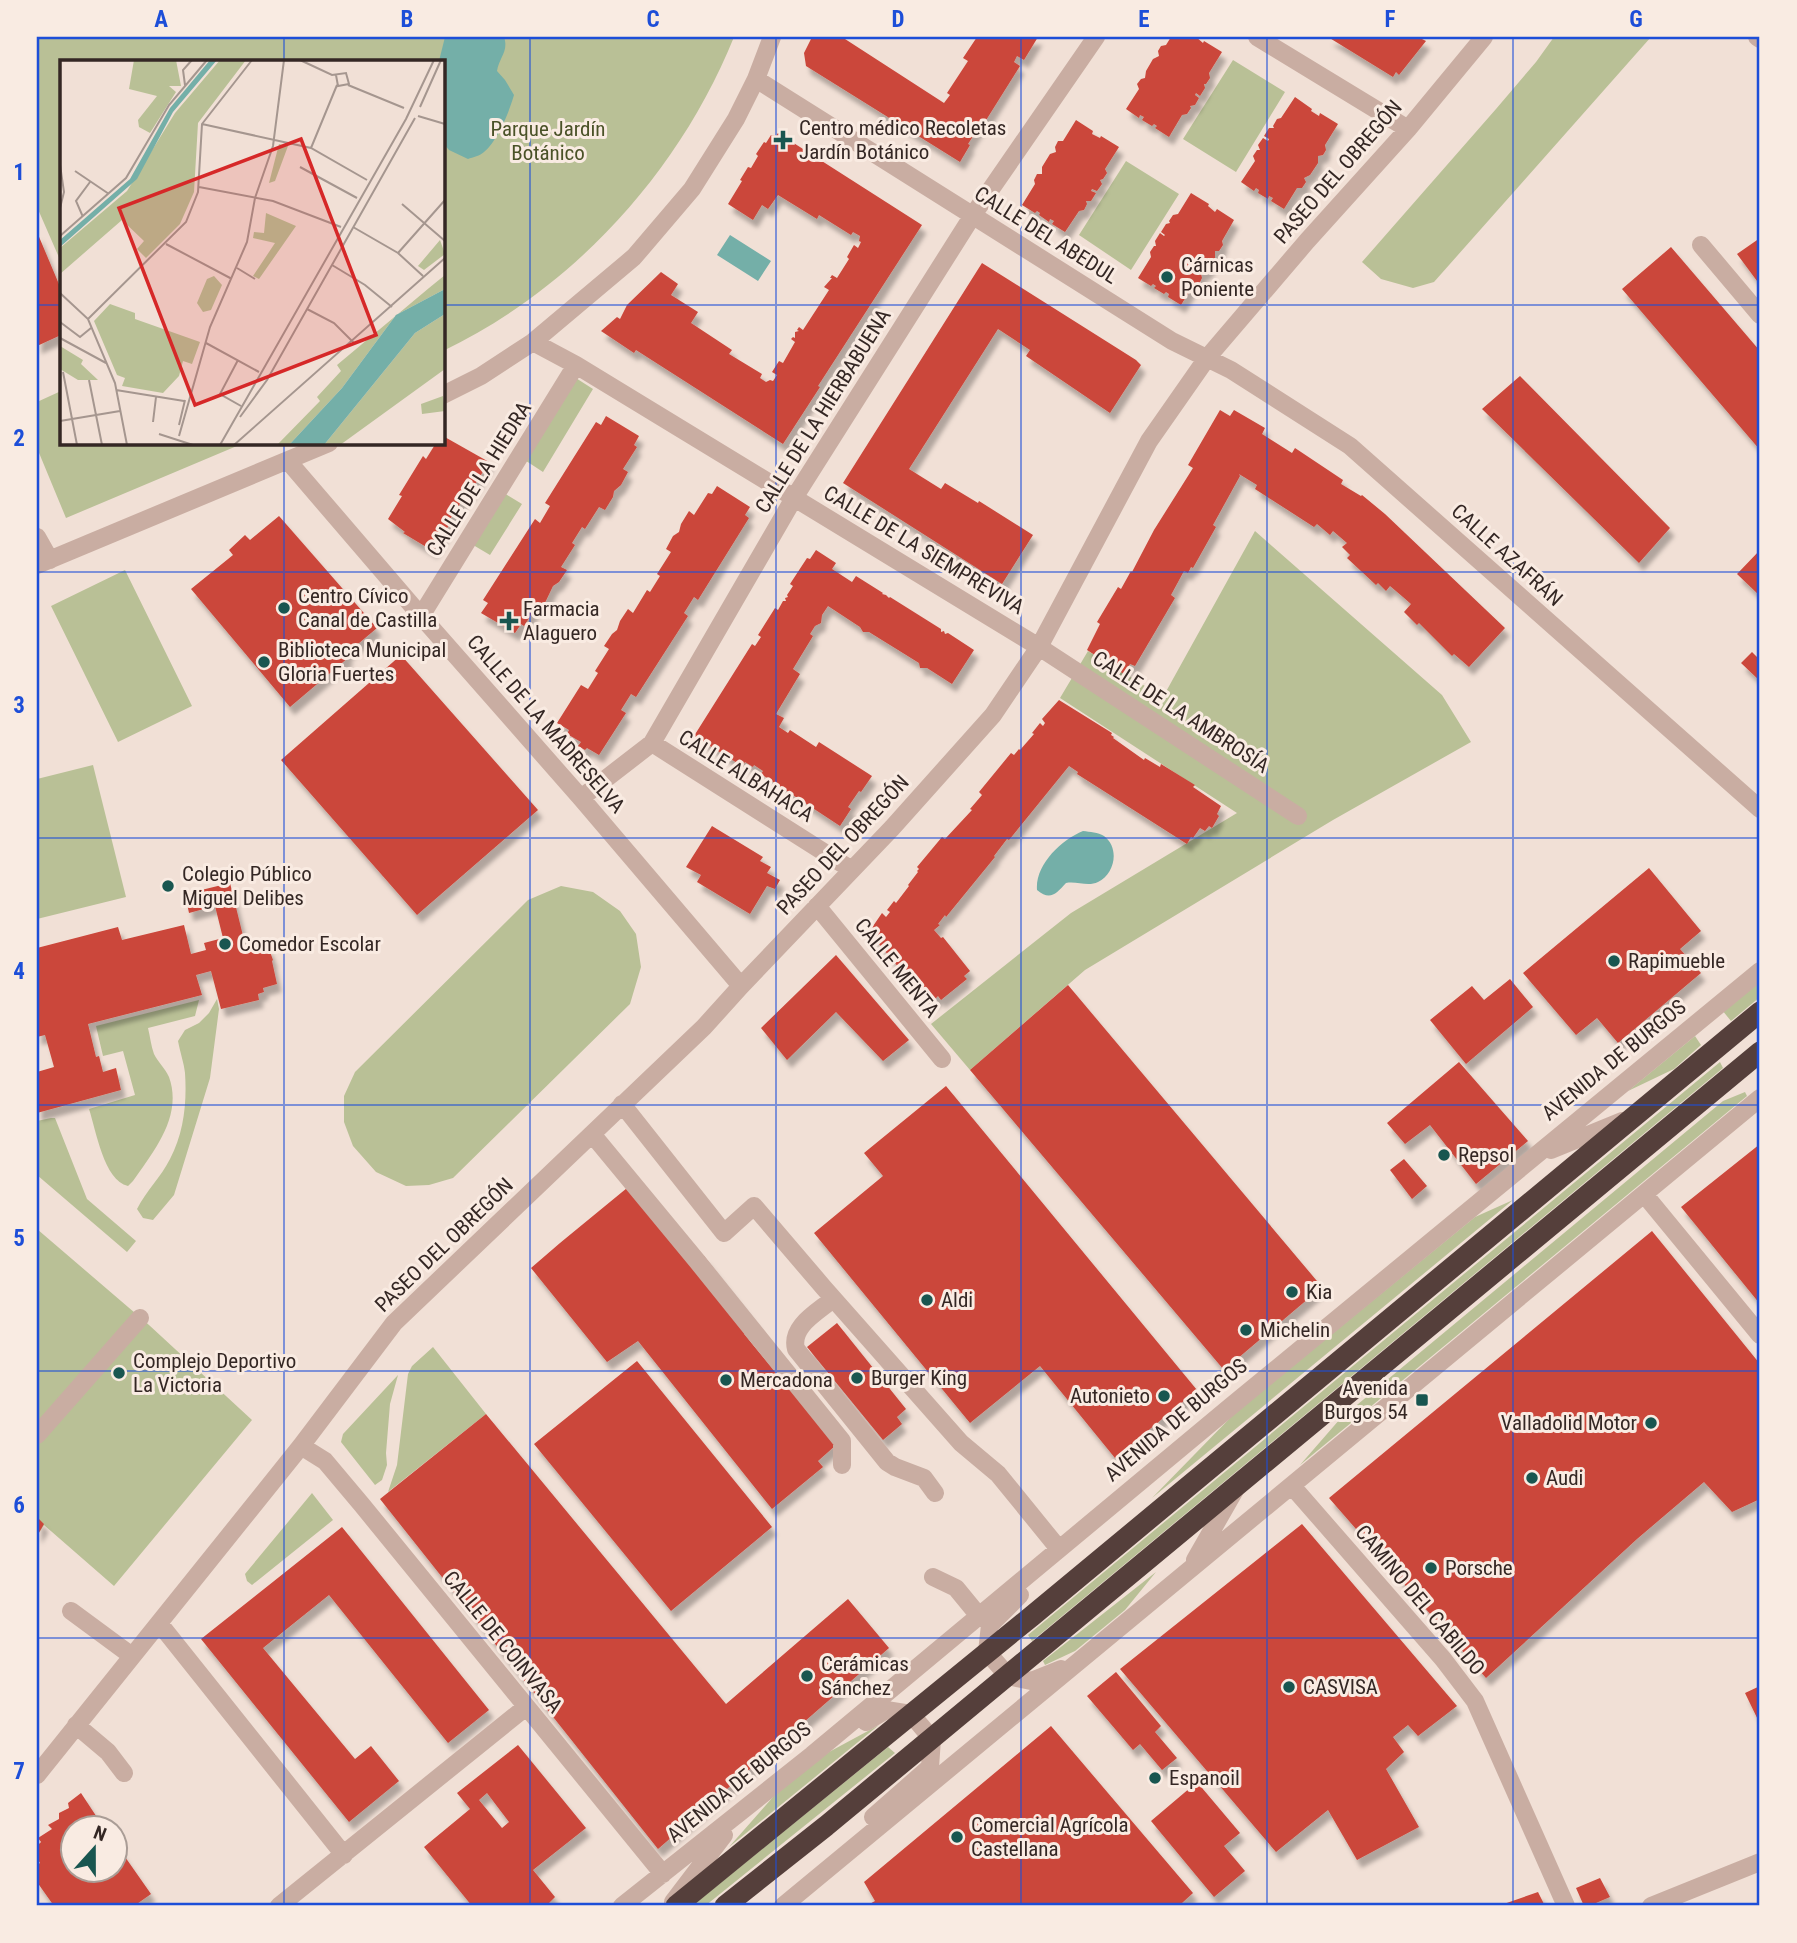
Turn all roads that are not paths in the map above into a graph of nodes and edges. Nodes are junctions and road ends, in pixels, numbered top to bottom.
1 (772, 37) edge
2 (1096, 37) edge
3 (1257, 37) edge
4 (1484, 37) edge
5 (756, 79) junction
6 (1408, 129) junction
7 (973, 215) junction
8 (1701, 245) dead end
9 (1760, 315) edge
10 (533, 342) junction
11 (1207, 358) junction
12 (576, 365) junction
13 (444, 394) edge
14 (327, 444) edge
15 (289, 461) junction
16 (794, 498) junction
17 (37, 537) edge
18 (43, 563) edge
19 (421, 616) junction
20 (1039, 647) junction
21 (652, 743) junction
22 (580, 798) junction
23 (1760, 809) edge
24 (1298, 816) dead end
25 (852, 870) junction
26 (817, 906) junction
27 (1760, 971) edge
28 (741, 986) junction
29 (1760, 1012) edge
30 (1760, 1052) edge
31 (942, 1059) dead end
32 (1760, 1098) edge
33 (622, 1104) junction
34 (1635, 1116) junction
35 (592, 1134) junction
36 (1534, 1157) junction
37 (1644, 1194) junction
38 (834, 1299) junction
39 (140, 1318) dead end
40 (1760, 1335) edge
41 (1209, 1424) junction
42 (37, 1435) edge
43 (301, 1446) junction
44 (842, 1465) dead end
45 (1238, 1486) junction
46 (1292, 1486) junction
47 (935, 1493) dead end
48 (1059, 1549) junction
49 (1188, 1572) junction
50 (933, 1577) dead end
51 (71, 1611) dead end
52 (979, 1616) junction
53 (159, 1623) junction
54 (987, 1652) junction
55 (132, 1656) junction
56 (1080, 1661) junction
57 (1008, 1676) junction
58 (526, 1706) junction
59 (911, 1714) junction
60 (76, 1725) junction
61 (932, 1739) junction
62 (812, 1755) junction
63 (124, 1773) dead end
64 (37, 1775) edge
65 (741, 1813) junction
66 (344, 1855) junction
67 (1760, 1862) edge
68 (663, 1874) junction
69 (279, 1906) edge
70 (622, 1906) edge
71 (670, 1906) edge
72 (677, 1906) edge
73 (726, 1906) edge
74 (777, 1906) edge
75 (783, 1906) edge
76 (1566, 1906) edge
77 (1651, 1906) edge

1 - 5 street
2 - 7 street, CALLE DE LA HIERBABUENA
3 - 6 street
4 - 6 street, PASEO DEL OBREGÓN
5 - 7 street, CALLE DEL ABEDUL
5 - 10 street
6 - 11 street, PASEO DEL OBREGÓN
7 - 11 street, CALLE DEL ABEDUL
7 - 16 street, CALLE DE LA HIERBABUENA
8 - 9 street
10 - 12 street, CALLE DE LA SIEMPREVIVA
10 - 13 street
11 - 20 street, PASEO DEL OBREGÓN
11 - 23 street, CALLE AZAFRÁN
12 - 16 street, CALLE DE LA SIEMPREVIVA
12 - 19 street, CALLE DE LA HIEDRA
14 - 15 street
15 - 18 street
15 - 19 street, CALLE DE LA MADRESELVA
16 - 20 street, CALLE DE LA SIEMPREVIVA
16 - 21 street, CALLE DE LA HIERBABUENA
17 - 18 street
19 - 22 street, CALLE DE LA MADRESELVA
20 - 24 street, CALLE DE LA AMBROSÍA
20 - 25 street, PASEO DEL OBREGÓN
21 - 22 street, CALLE DE LA HIERBABUENA
21 - 25 street, CALLE ALBAHACA
22 - 28 street, CALLE DE LA MADRESELVA
25 - 26 street, PASEO DEL OBREGÓN
26 - 28 street, PASEO DEL OBREGÓN
26 - 31 street, CALLE MENTA
27 - 36 street, AVENIDA DE BURGOS
28 - 33 street, PASEO DEL OBREGÓN
29 - 34 highway
30 - 45 highway
32 - 37 street
33 - 35 street, PASEO DEL OBREGÓN
33 - 38 street
34 - 36 street
34 - 54 highway
35 - 43 street, PASEO DEL OBREGÓN
35 - 44 street
36 - 41 street, AVENIDA DE BURGOS
37 - 40 street
37 - 46 street
38 - 47 street
38 - 48 street
39 - 42 street
41 - 48 street, AVENIDA DE BURGOS
41 - 54 street
43 - 53 street, PASEO DEL OBREGÓN
43 - 58 street, CALLE DE COINVASA
45 - 49 street
45 - 57 highway
46 - 49 street
46 - 76 street, CAMINO DEL CABILDO
48 - 52 street, AVENIDA DE BURGOS
49 - 56 street
50 - 52 street
51 - 55 street
52 - 62 street, AVENIDA DE BURGOS
53 - 55 street, PASEO DEL OBREGÓN
53 - 66 street
54 - 57 street
54 - 59 highway
55 - 60 street, PASEO DEL OBREGÓN
56 - 57 street
56 - 75 street
57 - 61 highway
58 - 66 street
58 - 68 street, CALLE DE COINVASA
59 - 61 street
59 - 62 street
59 - 72 highway
60 - 63 street
60 - 64 street, PASEO DEL OBREGÓN
61 - 73 highway
61 - 74 street
62 - 65 street, AVENIDA DE BURGOS
65 - 68 street, AVENIDA DE BURGOS
65 - 71 street
66 - 69 street
67 - 77 street
68 - 70 street, AVENIDA DE BURGOS

